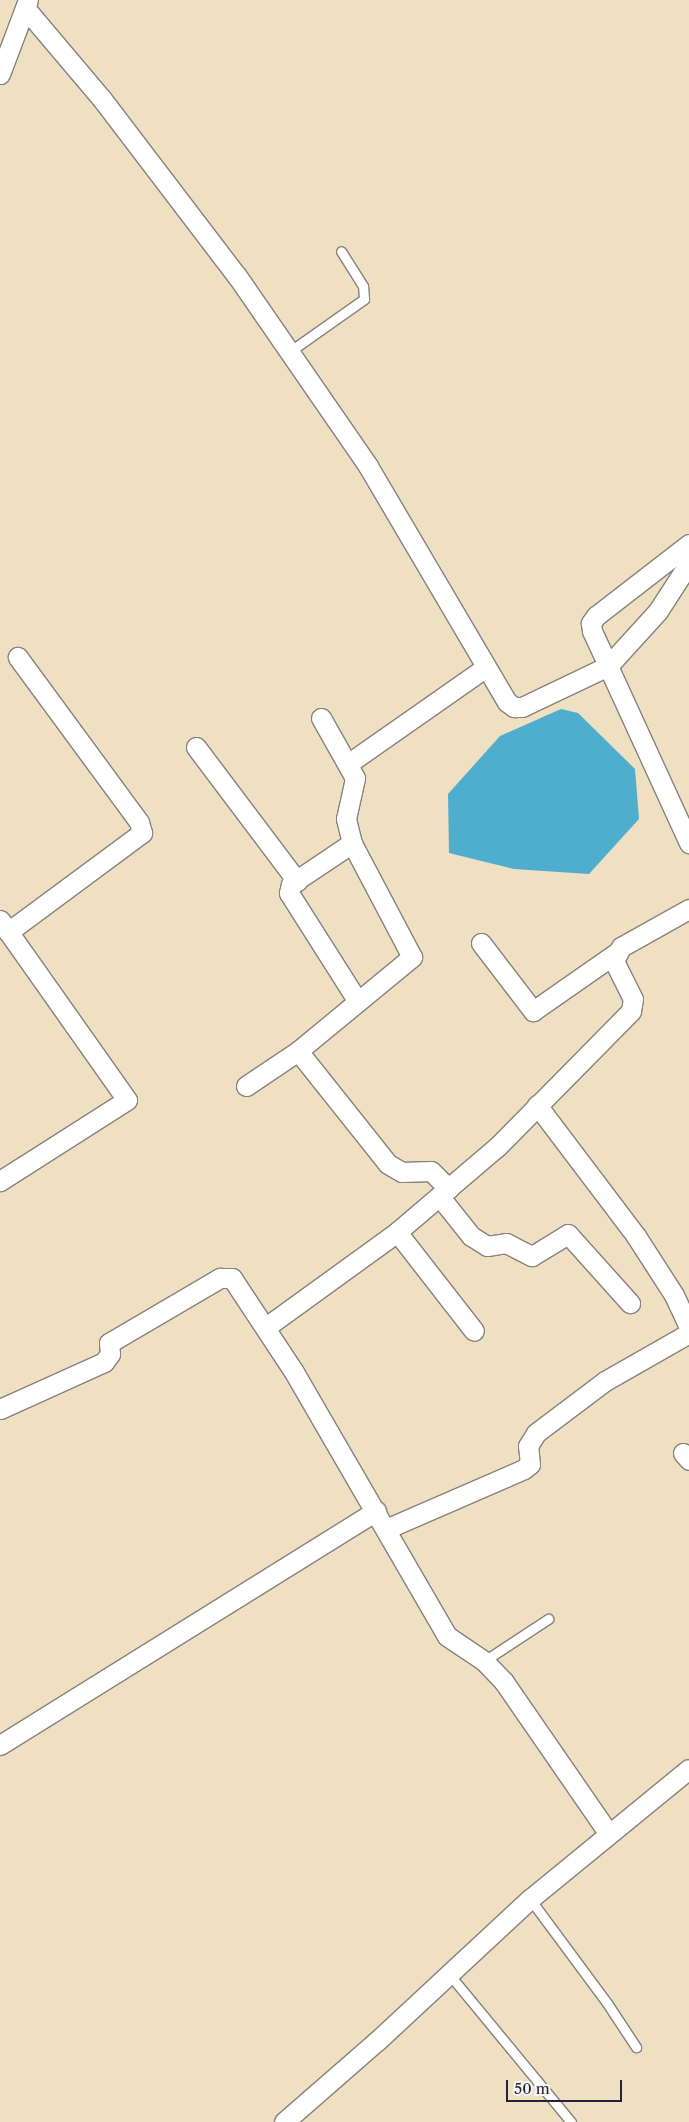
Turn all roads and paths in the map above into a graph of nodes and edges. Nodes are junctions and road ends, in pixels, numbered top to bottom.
1 (26, 4) edge
2 (0, 74) edge
3 (341, 251) dead end
4 (289, 352) junction
5 (689, 544) edge
6 (689, 563) edge
7 (18, 657) dead end
8 (608, 666) junction
9 (486, 667) junction
10 (321, 718) dead end
11 (196, 747) dead end
12 (349, 763) junction
13 (352, 843) junction
14 (689, 843) edge
15 (297, 881) junction
16 (689, 909) edge
17 (4, 926) edge
18 (481, 943) dead end
19 (616, 953) junction
20 (357, 1000) junction
21 (298, 1051) junction
22 (246, 1086) dead end
23 (537, 1105) junction
24 (0, 1181) edge
25 (445, 1193) junction
26 (396, 1232) junction
27 (630, 1303) dead end
28 (266, 1327) junction
29 (689, 1327) edge
30 (474, 1331) dead end
31 (689, 1332) edge
32 (0, 1409) edge
33 (376, 1511) junction
34 (386, 1529) junction
35 (548, 1619) dead end
36 (484, 1661) junction
37 (2, 1738) edge
38 (689, 1769) edge
39 (608, 1833) junction
40 (530, 1900) junction
41 (450, 1974) junction
42 (636, 2048) dead end
43 (284, 2122) edge
44 (570, 2122) edge

1 - 2 street
1 - 4 street
3 - 4 lane
4 - 9 street
5 - 8 street
6 - 8 street
7 - 17 street
8 - 9 street
8 - 14 street
9 - 12 street
10 - 12 street
11 - 15 street
12 - 13 street
13 - 15 street
13 - 20 street
15 - 20 street
16 - 19 street
17 - 24 street
18 - 19 street
19 - 23 street
20 - 21 street
21 - 22 street
21 - 25 street
23 - 25 street
23 - 29 street
25 - 26 street
25 - 27 street
26 - 28 street
26 - 30 street
28 - 32 street
28 - 33 street
31 - 34 street
33 - 34 street
33 - 37 street
34 - 36 street
35 - 36 lane
36 - 39 street
38 - 39 street
39 - 40 street
40 - 41 street
40 - 42 lane
41 - 43 street
41 - 44 lane

